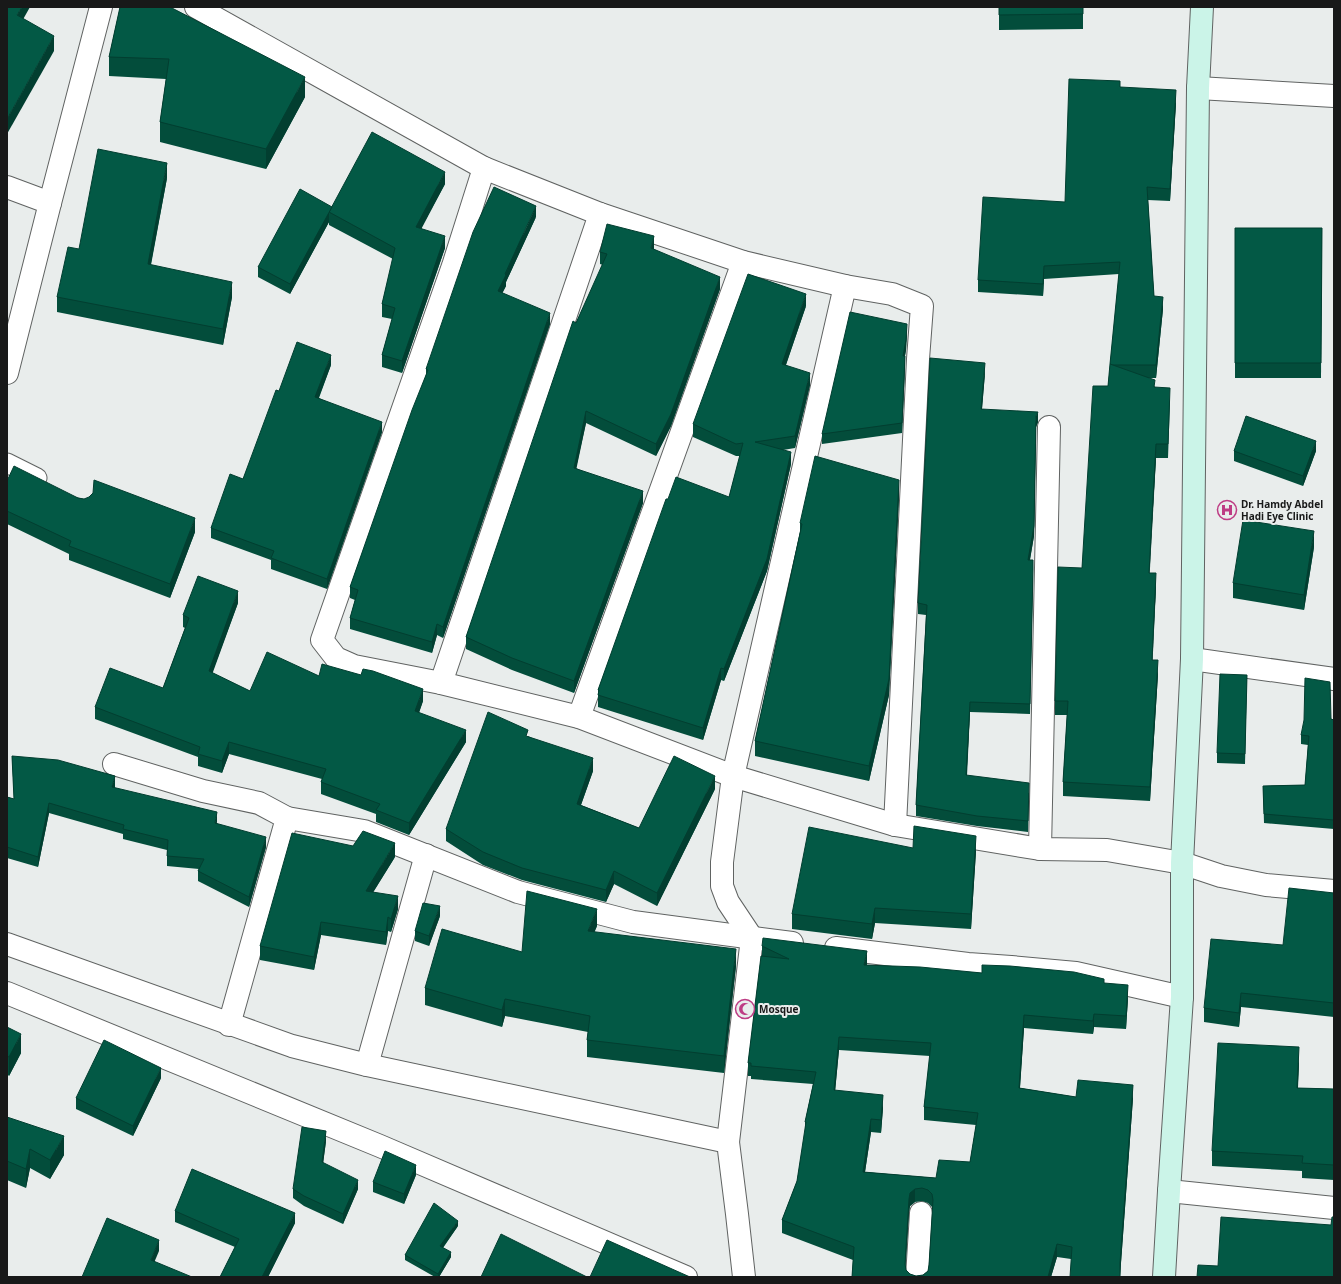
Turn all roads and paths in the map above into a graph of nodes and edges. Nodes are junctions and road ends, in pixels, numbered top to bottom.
1 (101, 7) edge
2 (196, 7) edge
3 (1202, 7) edge
4 (1198, 88) junction
5 (1334, 96) edge
6 (484, 168) junction
7 (7, 187) edge
8 (50, 202) junction
9 (600, 214) junction
10 (744, 262) junction
11 (845, 286) junction
12 (7, 373) edge
13 (1049, 427) dead end
14 (7, 463) edge
15 (55, 488) edge
16 (1192, 659) junction
17 (1334, 679) edge
18 (441, 683) junction
19 (580, 717) junction
20 (114, 764) dead end
21 (733, 776) junction
22 (287, 818) junction
23 (895, 825) junction
24 (1040, 849) junction
25 (426, 855) junction
26 (1182, 863) junction
27 (1334, 891) edge
28 (752, 938) junction
29 (7, 944) edge
30 (7, 993) edge
31 (1182, 997) junction
32 (229, 1025) junction
33 (367, 1065) junction
34 (728, 1142) junction
35 (1169, 1191) junction
36 (1334, 1208) edge
37 (922, 1213) dead end
38 (686, 1277) edge
39 (744, 1277) edge
40 (917, 1277) edge
41 (1164, 1277) edge

1 - 8 street
2 - 6 street
3 - 4 street
4 - 5 street
4 - 16 street
6 - 9 street
6 - 18 street
7 - 8 street
8 - 12 street
9 - 10 street
9 - 18 street
10 - 11 street
10 - 19 street
11 - 21 street
11 - 23 street
13 - 24 street
14 - 15 lane
16 - 17 street
16 - 26 street
18 - 19 street
19 - 21 street
20 - 22 street
21 - 23 street
21 - 28 street
22 - 25 street
22 - 32 street
23 - 24 street
24 - 26 street
25 - 28 street
25 - 33 street
26 - 27 street
26 - 31 street
28 - 31 street
28 - 34 street
29 - 32 street
30 - 38 street
31 - 35 street
32 - 33 street
33 - 34 street
34 - 39 street
35 - 36 street
35 - 41 street
37 - 40 street

